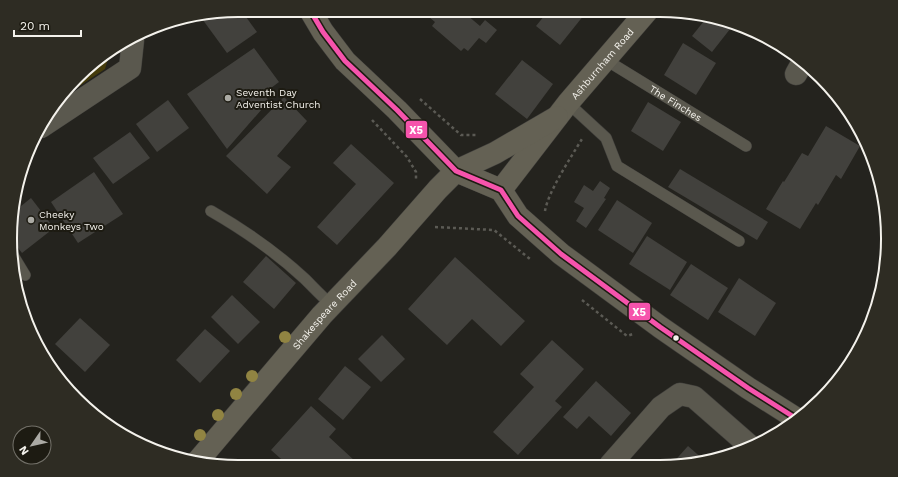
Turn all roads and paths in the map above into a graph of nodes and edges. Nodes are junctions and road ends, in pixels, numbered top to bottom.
1 (314, 17) edge
2 (642, 17) edge
3 (132, 45) edge
4 (606, 60) junction
5 (420, 98) dead end
6 (562, 110) junction
7 (369, 117) dead end
8 (51, 120) edge
9 (587, 120) junction
10 (483, 136) dead end
11 (746, 146) dead end
12 (456, 171) junction
13 (416, 180) dead end
14 (501, 190) junction
15 (211, 210) dead end
16 (546, 216) dead end
17 (434, 227) dead end
18 (739, 241) dead end
19 (536, 264) dead end
20 (19, 265) edge
21 (25, 275) dead end
22 (579, 297) dead end
23 (332, 305) junction
24 (627, 336) dead end
25 (792, 416) edge
26 (746, 442) edge
27 (201, 457) edge
28 (614, 460) edge

1 - 12 main road
2 - 4 main road, Ashburnham Road
3 - 8 street
4 - 6 main road, Ashburnham Road
4 - 11 lane, The Finches
5 - 10 path
6 - 9 lane
6 - 12 main road, Ashburnham Road
6 - 14 main road, Ashburnham Road
7 - 13 path
9 - 16 path
9 - 18 lane
12 - 14 main road
12 - 23 main road, Shakespeare Road
14 - 25 main road
15 - 23 lane
17 - 19 path
20 - 21 lane
22 - 24 path
23 - 27 main road, Shakespeare Road
26 - 28 street

